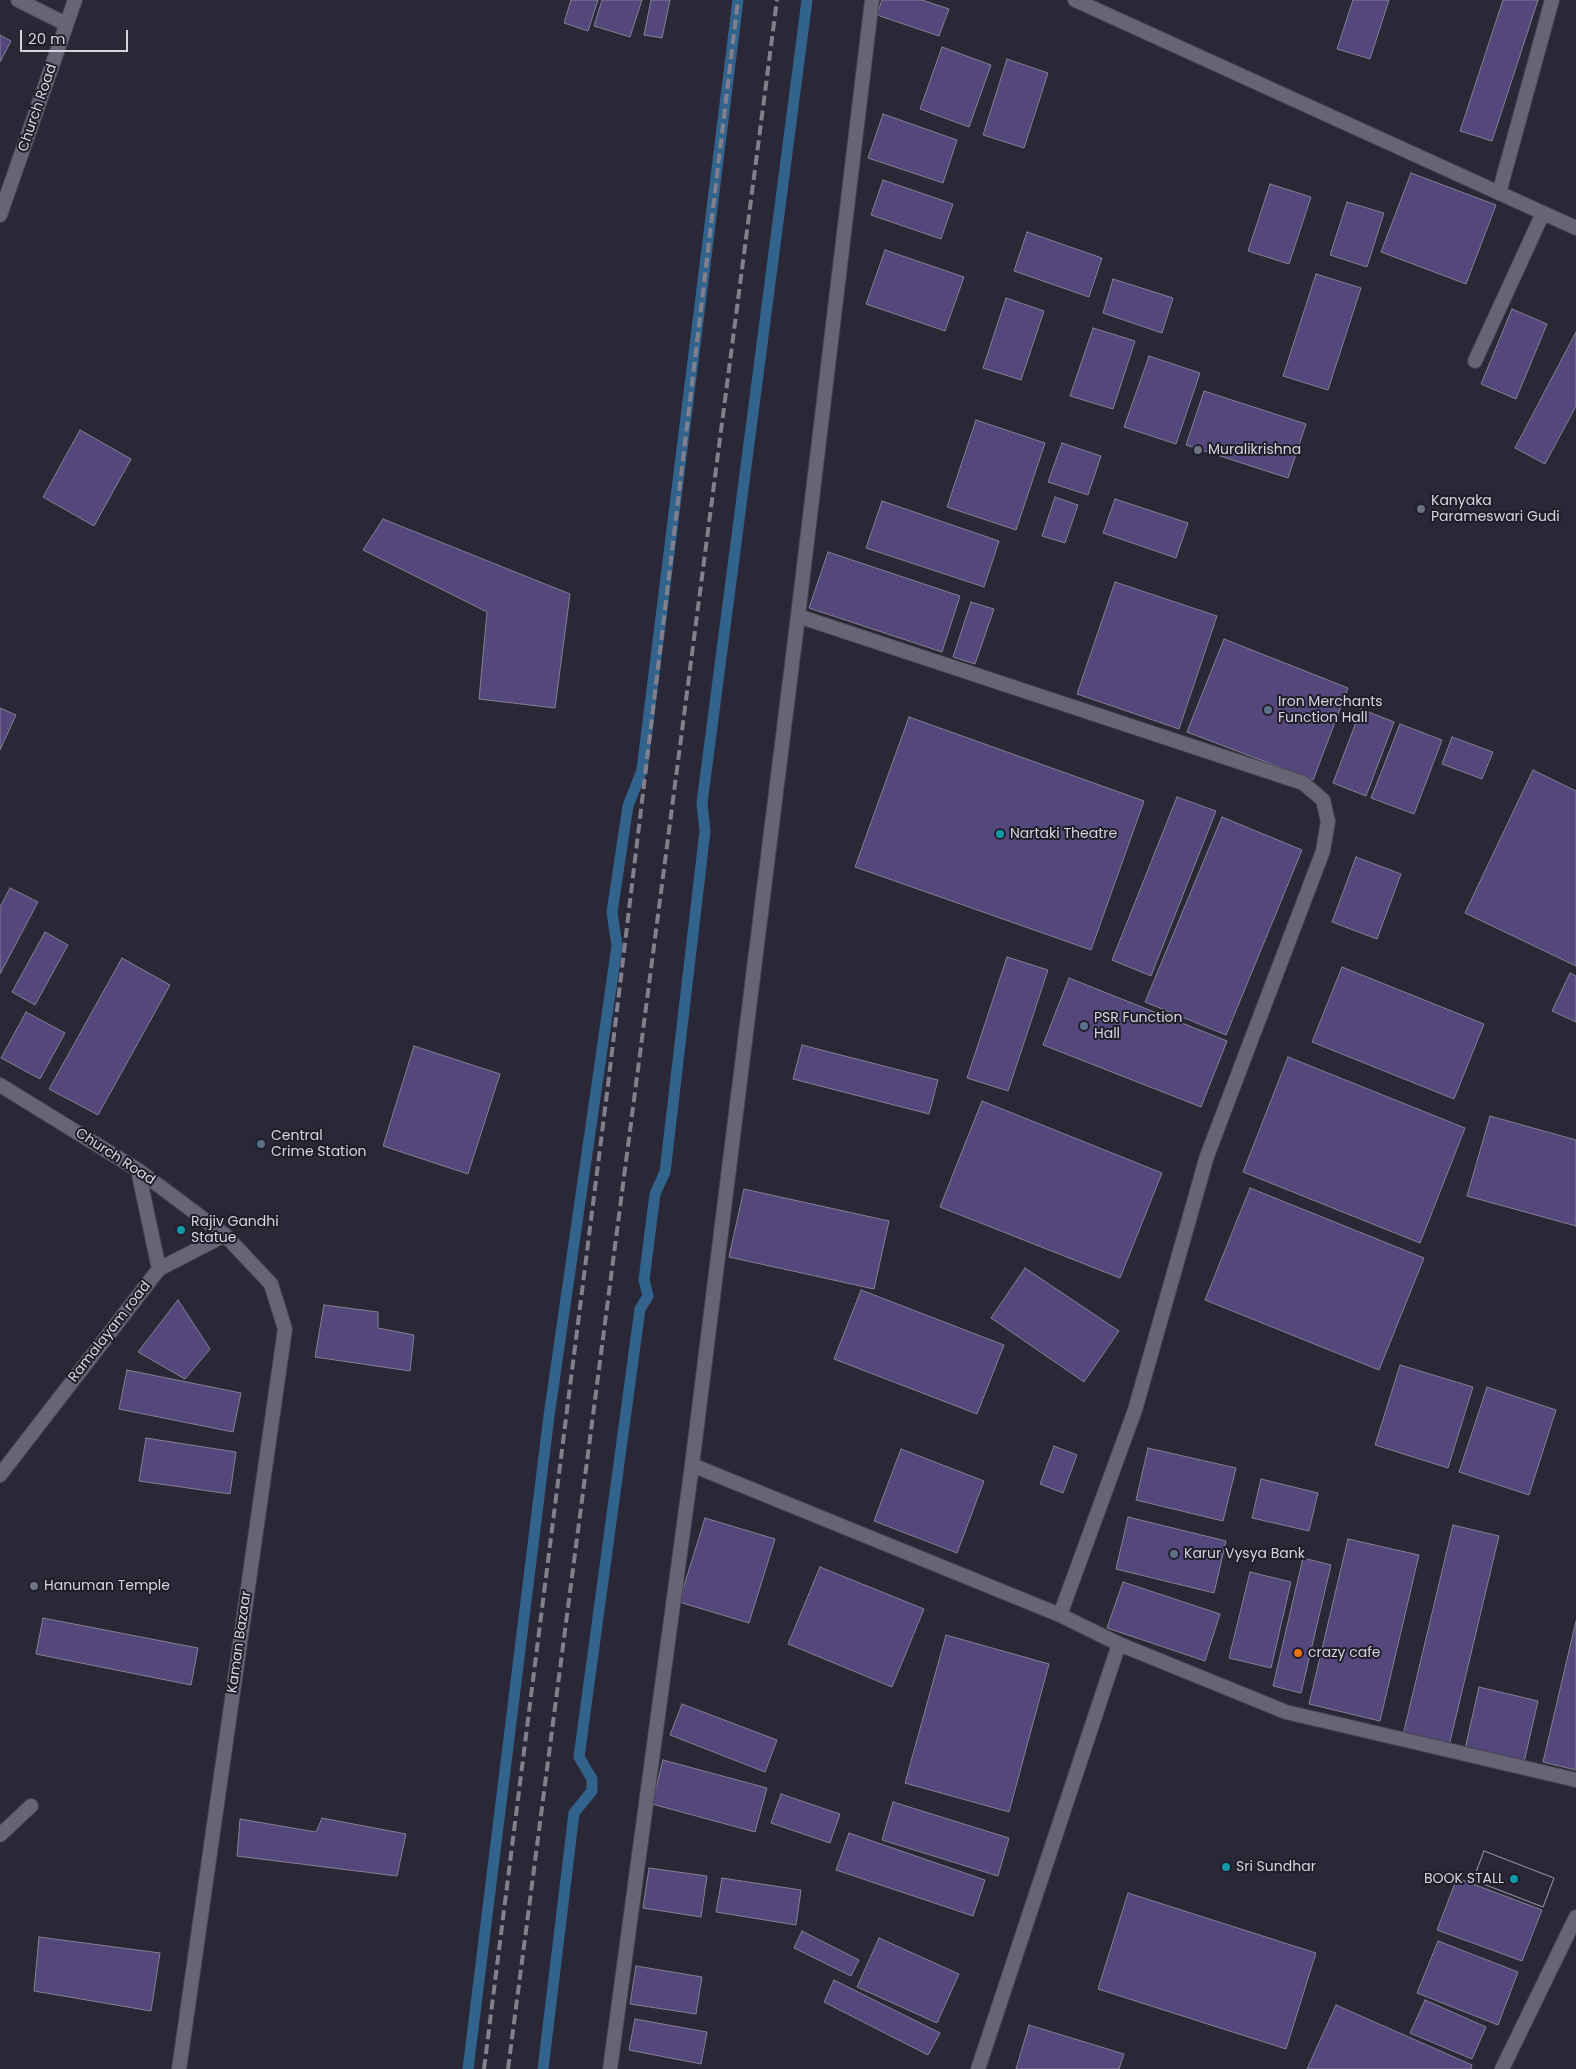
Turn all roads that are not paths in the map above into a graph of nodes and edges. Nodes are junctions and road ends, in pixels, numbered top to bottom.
1 (18, 0) edge
2 (75, 0) edge
3 (872, 0) edge
4 (1075, 0) edge
5 (1552, 0) edge
6 (66, 24) junction
7 (1499, 193) junction
8 (2, 206) edge
9 (1543, 213) junction
10 (1576, 228) edge
11 (1475, 361) dead end
12 (798, 616) junction
13 (0, 1086) edge
14 (138, 1170) junction
15 (225, 1234) junction
16 (159, 1269) junction
17 (692, 1465) junction
18 (0, 1475) edge
19 (1060, 1615) junction
20 (1119, 1644) junction
21 (1576, 1780) edge
22 (31, 1806) dead end
23 (0, 1835) edge
24 (1576, 1917) edge
25 (179, 2069) edge
26 (610, 2069) edge
27 (978, 2069) edge
28 (1502, 2069) edge

1 - 6 street
2 - 6 street, Church Road
3 - 12 street
4 - 7 street
5 - 7 street
6 - 8 street, Church Road
7 - 9 street
9 - 10 street
9 - 11 street
12 - 17 street
12 - 19 street
13 - 14 street, Church Road
14 - 15 street, Church Road
14 - 16 street, Ramalayam road
15 - 16 street
15 - 25 street, Kaman Bazaar
16 - 18 street, Ramalayam road
17 - 19 street
17 - 26 street
19 - 20 street
20 - 21 street
20 - 27 street
22 - 23 street
24 - 28 street

